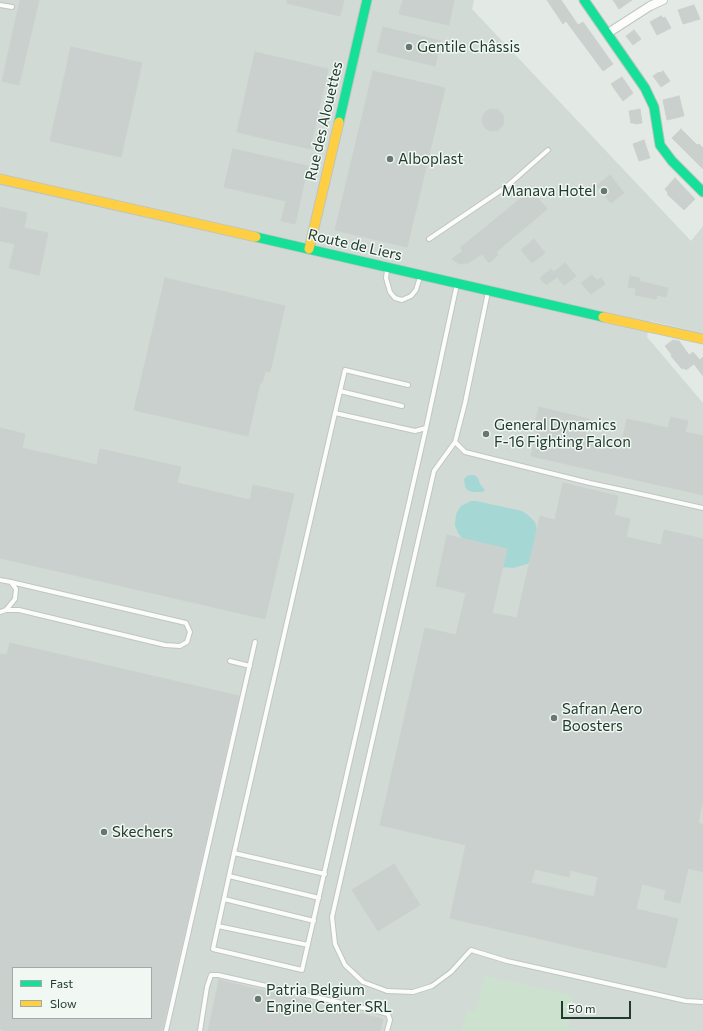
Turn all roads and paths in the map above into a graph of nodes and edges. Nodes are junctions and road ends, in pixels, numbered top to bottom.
1 (367, 0) edge
2 (584, 0) edge
3 (663, 0) edge
4 (0, 5) edge
5 (12, 8) dead end
6 (608, 33) junction
7 (548, 150) dead end
8 (0, 179) edge
9 (703, 192) edge
10 (429, 239) dead end
11 (309, 249) junction
12 (388, 268) junction
13 (421, 275) junction
14 (457, 284) junction
15 (488, 291) junction
16 (703, 339) edge
17 (408, 385) dead end
18 (340, 391) junction
19 (402, 406) dead end
20 (335, 413) junction
21 (426, 428) junction
22 (455, 442) junction
23 (703, 508) edge
24 (0, 580) edge
25 (11, 582) junction
26 (6, 610) junction
27 (0, 612) edge
28 (255, 642) dead end
29 (230, 661) dead end
30 (250, 666) junction
31 (234, 853) junction
32 (325, 874) junction
33 (229, 876) junction
34 (319, 898) junction
35 (224, 899) junction
36 (314, 921) junction
37 (218, 926) junction
38 (308, 945) junction
39 (703, 1002) edge
40 (166, 1031) edge
41 (200, 1031) edge
42 (387, 1031) edge

1 - 11 street, Rue des Alouettes
2 - 6 street
3 - 6 street
4 - 5 lane
6 - 9 street
7 - 10 lane
8 - 11 street, Route de Liers
11 - 12 street, Route de Liers
12 - 13 street, Route de Liers
12 - 13 lane
13 - 14 street, Route de Liers
14 - 15 street, Route de Liers
14 - 21 lane
15 - 16 street, Route de Liers
15 - 22 lane
17 - 18 lane
18 - 19 lane
18 - 20 lane
20 - 21 lane
20 - 31 lane
21 - 32 lane
22 - 23 lane
22 - 39 lane
24 - 25 lane
25 - 26 lane
25 - 26 lane
26 - 27 lane
28 - 30 lane
29 - 30 lane
30 - 40 lane
31 - 32 lane
31 - 33 lane
32 - 34 lane
33 - 34 lane
33 - 35 lane
34 - 36 lane
35 - 36 lane
35 - 37 lane
36 - 38 lane
37 - 38 lane
37 - 38 lane
41 - 42 lane

